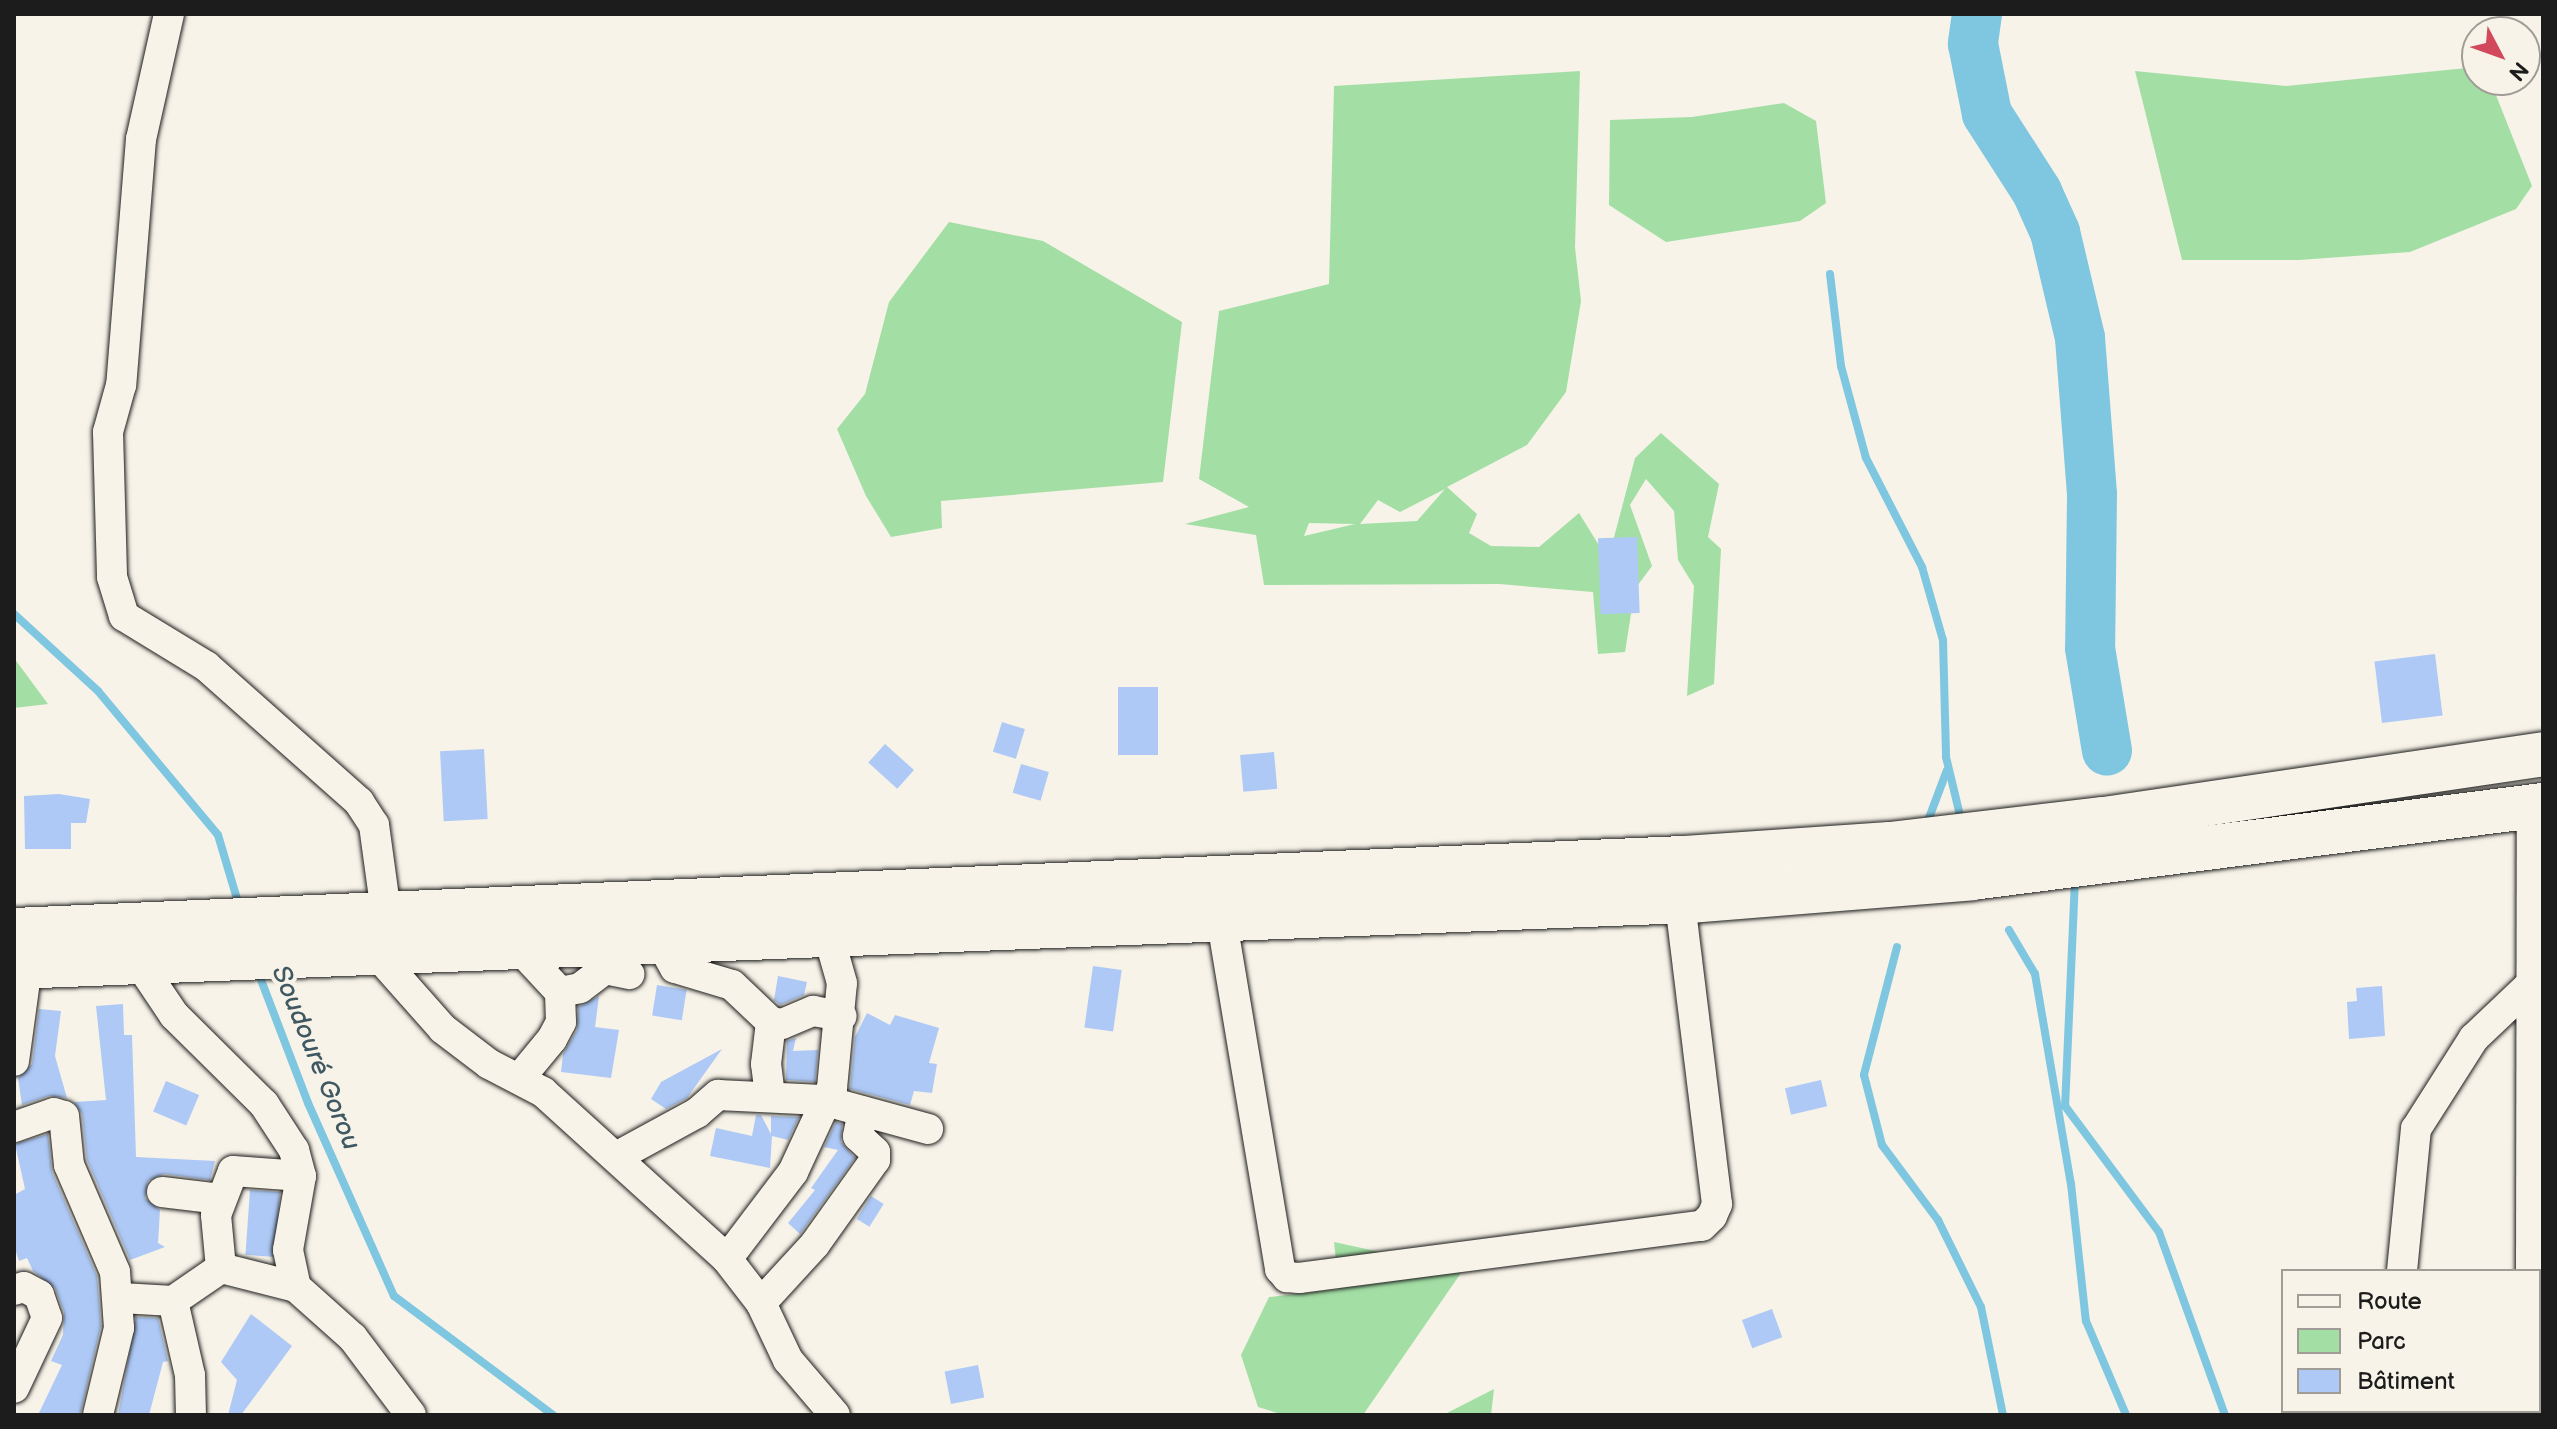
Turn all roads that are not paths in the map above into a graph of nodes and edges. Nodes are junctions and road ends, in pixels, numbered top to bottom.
1 (169, 14) edge
2 (2543, 754) edge
3 (2464, 763) junction
4 (2538, 806) edge
5 (2472, 812) junction
6 (1685, 858) junction
7 (1438, 868) junction
8 (820, 894) junction
9 (1684, 902) junction
10 (1439, 913) junction
11 (1222, 922) junction
12 (369, 933) junction
13 (827, 937) junction
14 (667, 940) junction
15 (131, 942) junction
16 (520, 949) junction
17 (18, 954) edge
18 (629, 974) dead end
19 (2531, 984) junction
20 (560, 992) junction
21 (842, 1016) junction
22 (771, 1022) junction
23 (14, 1061) edge
24 (519, 1079) junction
25 (770, 1096) junction
26 (822, 1100) junction
27 (863, 1111) junction
28 (14, 1127) edge
29 (928, 1129) dead end
30 (618, 1156) junction
31 (301, 1176) junction
32 (162, 1192) dead end
33 (221, 1199) junction
34 (727, 1259) junction
35 (221, 1268) junction
36 (2402, 1269) edge
37 (2531, 1269) edge
38 (296, 1287) junction
39 (14, 1290) edge
40 (121, 1298) junction
41 (173, 1301) junction
42 (761, 1303) junction
43 (14, 1388) edge
44 (100, 1414) edge
45 (191, 1415) edge
46 (411, 1415) edge
47 (835, 1415) edge

1 - 12 street
2 - 3 main road
3 - 5 main road
3 - 6 main road
4 - 5 main road
4 - 19 street
5 - 9 main road
6 - 7 main road
6 - 9 main road
7 - 8 main road
7 - 10 main road
8 - 12 main road
8 - 13 street
9 - 10 main road
9 - 11 street
10 - 11 main road
11 - 13 main road
12 - 15 main road
12 - 16 main road
12 - 24 street
13 - 14 main road
13 - 21 street
14 - 16 main road
14 - 22 street
15 - 17 main road
15 - 31 street
16 - 20 street
17 - 23 street
18 - 20 street
19 - 36 street
19 - 37 street
20 - 24 street
21 - 22 street
21 - 26 street
22 - 25 street
24 - 30 street
25 - 26 street
25 - 30 street
26 - 27 street
26 - 34 street
27 - 29 street
27 - 42 street
28 - 40 street
30 - 34 street
31 - 33 street
31 - 38 street
32 - 33 street
33 - 35 street
34 - 42 street
35 - 38 street
35 - 41 street
38 - 46 street
39 - 43 street
40 - 41 street
40 - 44 street
41 - 45 street
42 - 47 street

